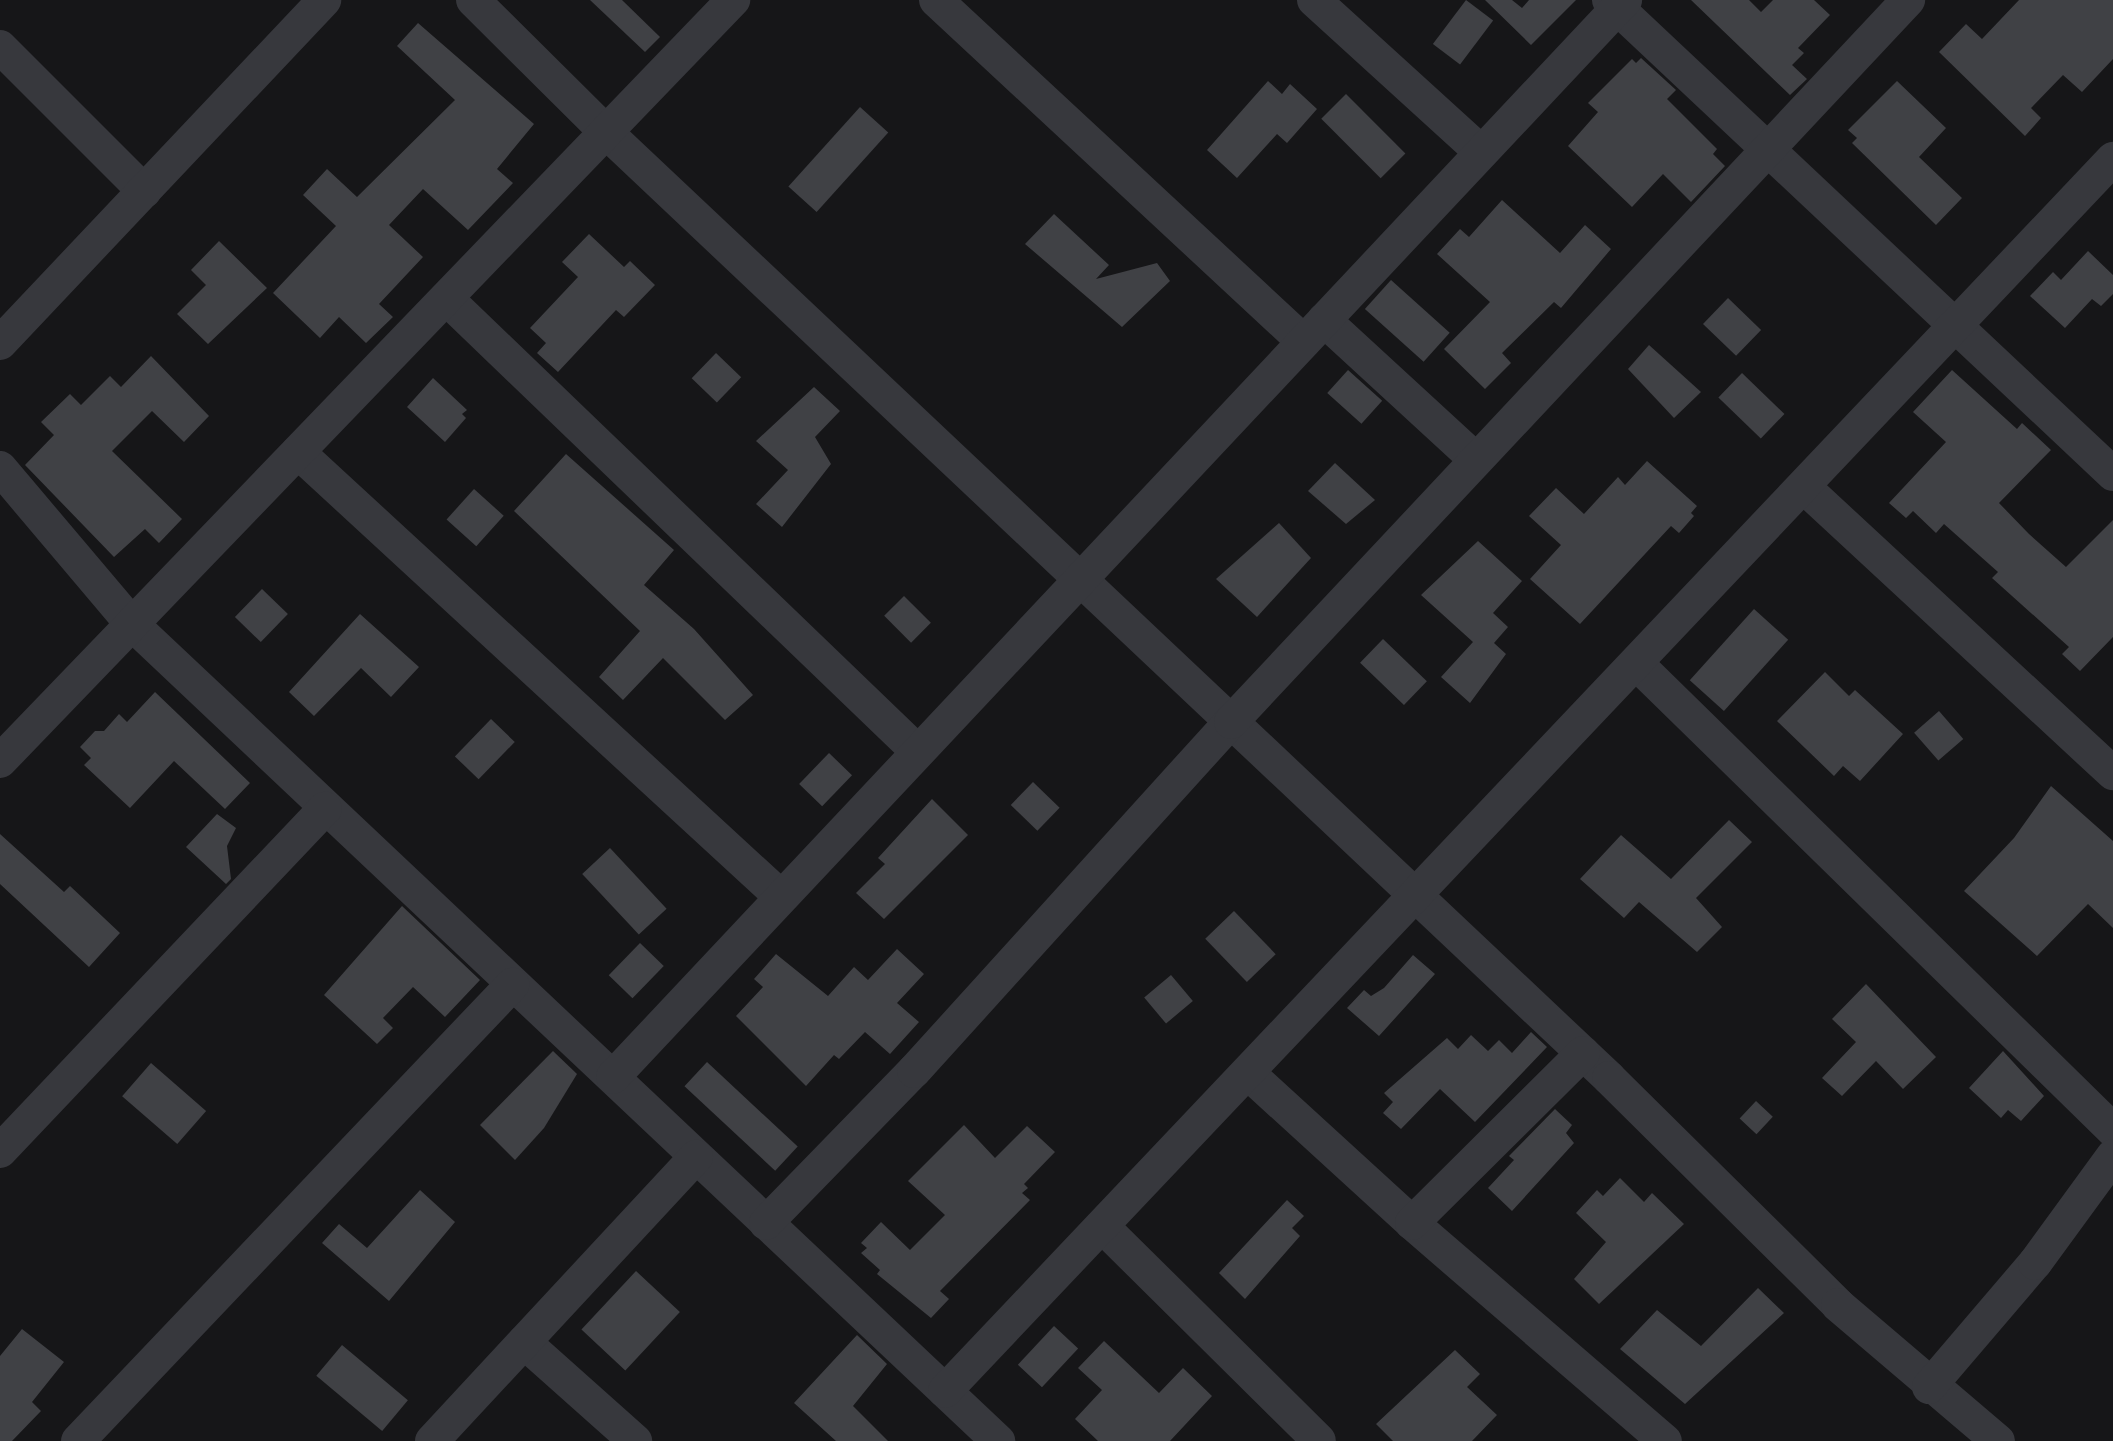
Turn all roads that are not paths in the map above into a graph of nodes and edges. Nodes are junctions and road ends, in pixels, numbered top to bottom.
1 (324, 0) edge
2 (473, 0) edge
3 (733, 0) edge
4 (936, 0) edge
5 (1314, 0) edge
6 (1908, 0) edge
7 (1617, 3) edge
8 (0, 47) edge
9 (607, 133) junction
10 (1770, 151) junction
11 (1481, 152) junction
12 (2113, 159) edge
13 (144, 191) junction
14 (447, 299) junction
15 (1956, 326) junction
16 (1314, 331) junction
17 (0, 343) edge
18 (298, 452) junction
19 (1475, 459) junction
20 (0, 468) edge
21 (2113, 474) edge
22 (1805, 488) junction
23 (1081, 579) junction
24 (132, 624) junction
25 (1636, 663) junction
26 (1231, 722) junction
27 (916, 750) junction
28 (0, 761) edge
29 (2113, 773) edge
30 (325, 809) junction
31 (779, 895) junction
32 (1415, 897) junction
33 (512, 985) junction
34 (1583, 1053) junction
35 (1248, 1073) junction
36 (613, 1077) junction
37 (2113, 1130) edge
38 (0, 1151) edge
39 (2113, 1156) edge
40 (696, 1157) junction
41 (766, 1223) junction
42 (1412, 1223) junction
43 (1102, 1226) junction
44 (524, 1342) junction
45 (1929, 1387) junction
46 (945, 1391) junction
47 (78, 1441) edge
48 (432, 1441) edge
49 (635, 1441) edge
50 (998, 1441) edge
51 (1319, 1441) edge
52 (1665, 1441) edge
53 (1998, 1441) edge

1 - 13 street
2 - 9 street
3 - 9 street
4 - 16 street
5 - 11 street
6 - 10 street
7 - 10 street
7 - 11 street
8 - 13 street
9 - 14 street
9 - 23 street
10 - 15 street
10 - 19 street
11 - 16 street
12 - 15 street
13 - 17 street
14 - 18 street
14 - 27 street
15 - 21 street
15 - 22 street
16 - 19 street
16 - 23 street
18 - 24 street
18 - 31 street
19 - 26 street
20 - 24 street
22 - 25 street
22 - 29 street
23 - 26 street
23 - 27 street
24 - 28 street
24 - 30 street
25 - 32 street
25 - 37 street
26 - 32 street
26 - 41 street
27 - 31 street
30 - 33 street
30 - 38 street
31 - 36 street
32 - 34 street
32 - 35 street
33 - 36 street
33 - 47 street
34 - 42 street
34 - 45 street
35 - 42 street
35 - 43 street
36 - 40 street
39 - 45 street
40 - 41 street
40 - 44 street
41 - 46 street
42 - 52 street
43 - 46 street
43 - 51 street
44 - 48 street
44 - 49 street
45 - 53 street
46 - 50 street

